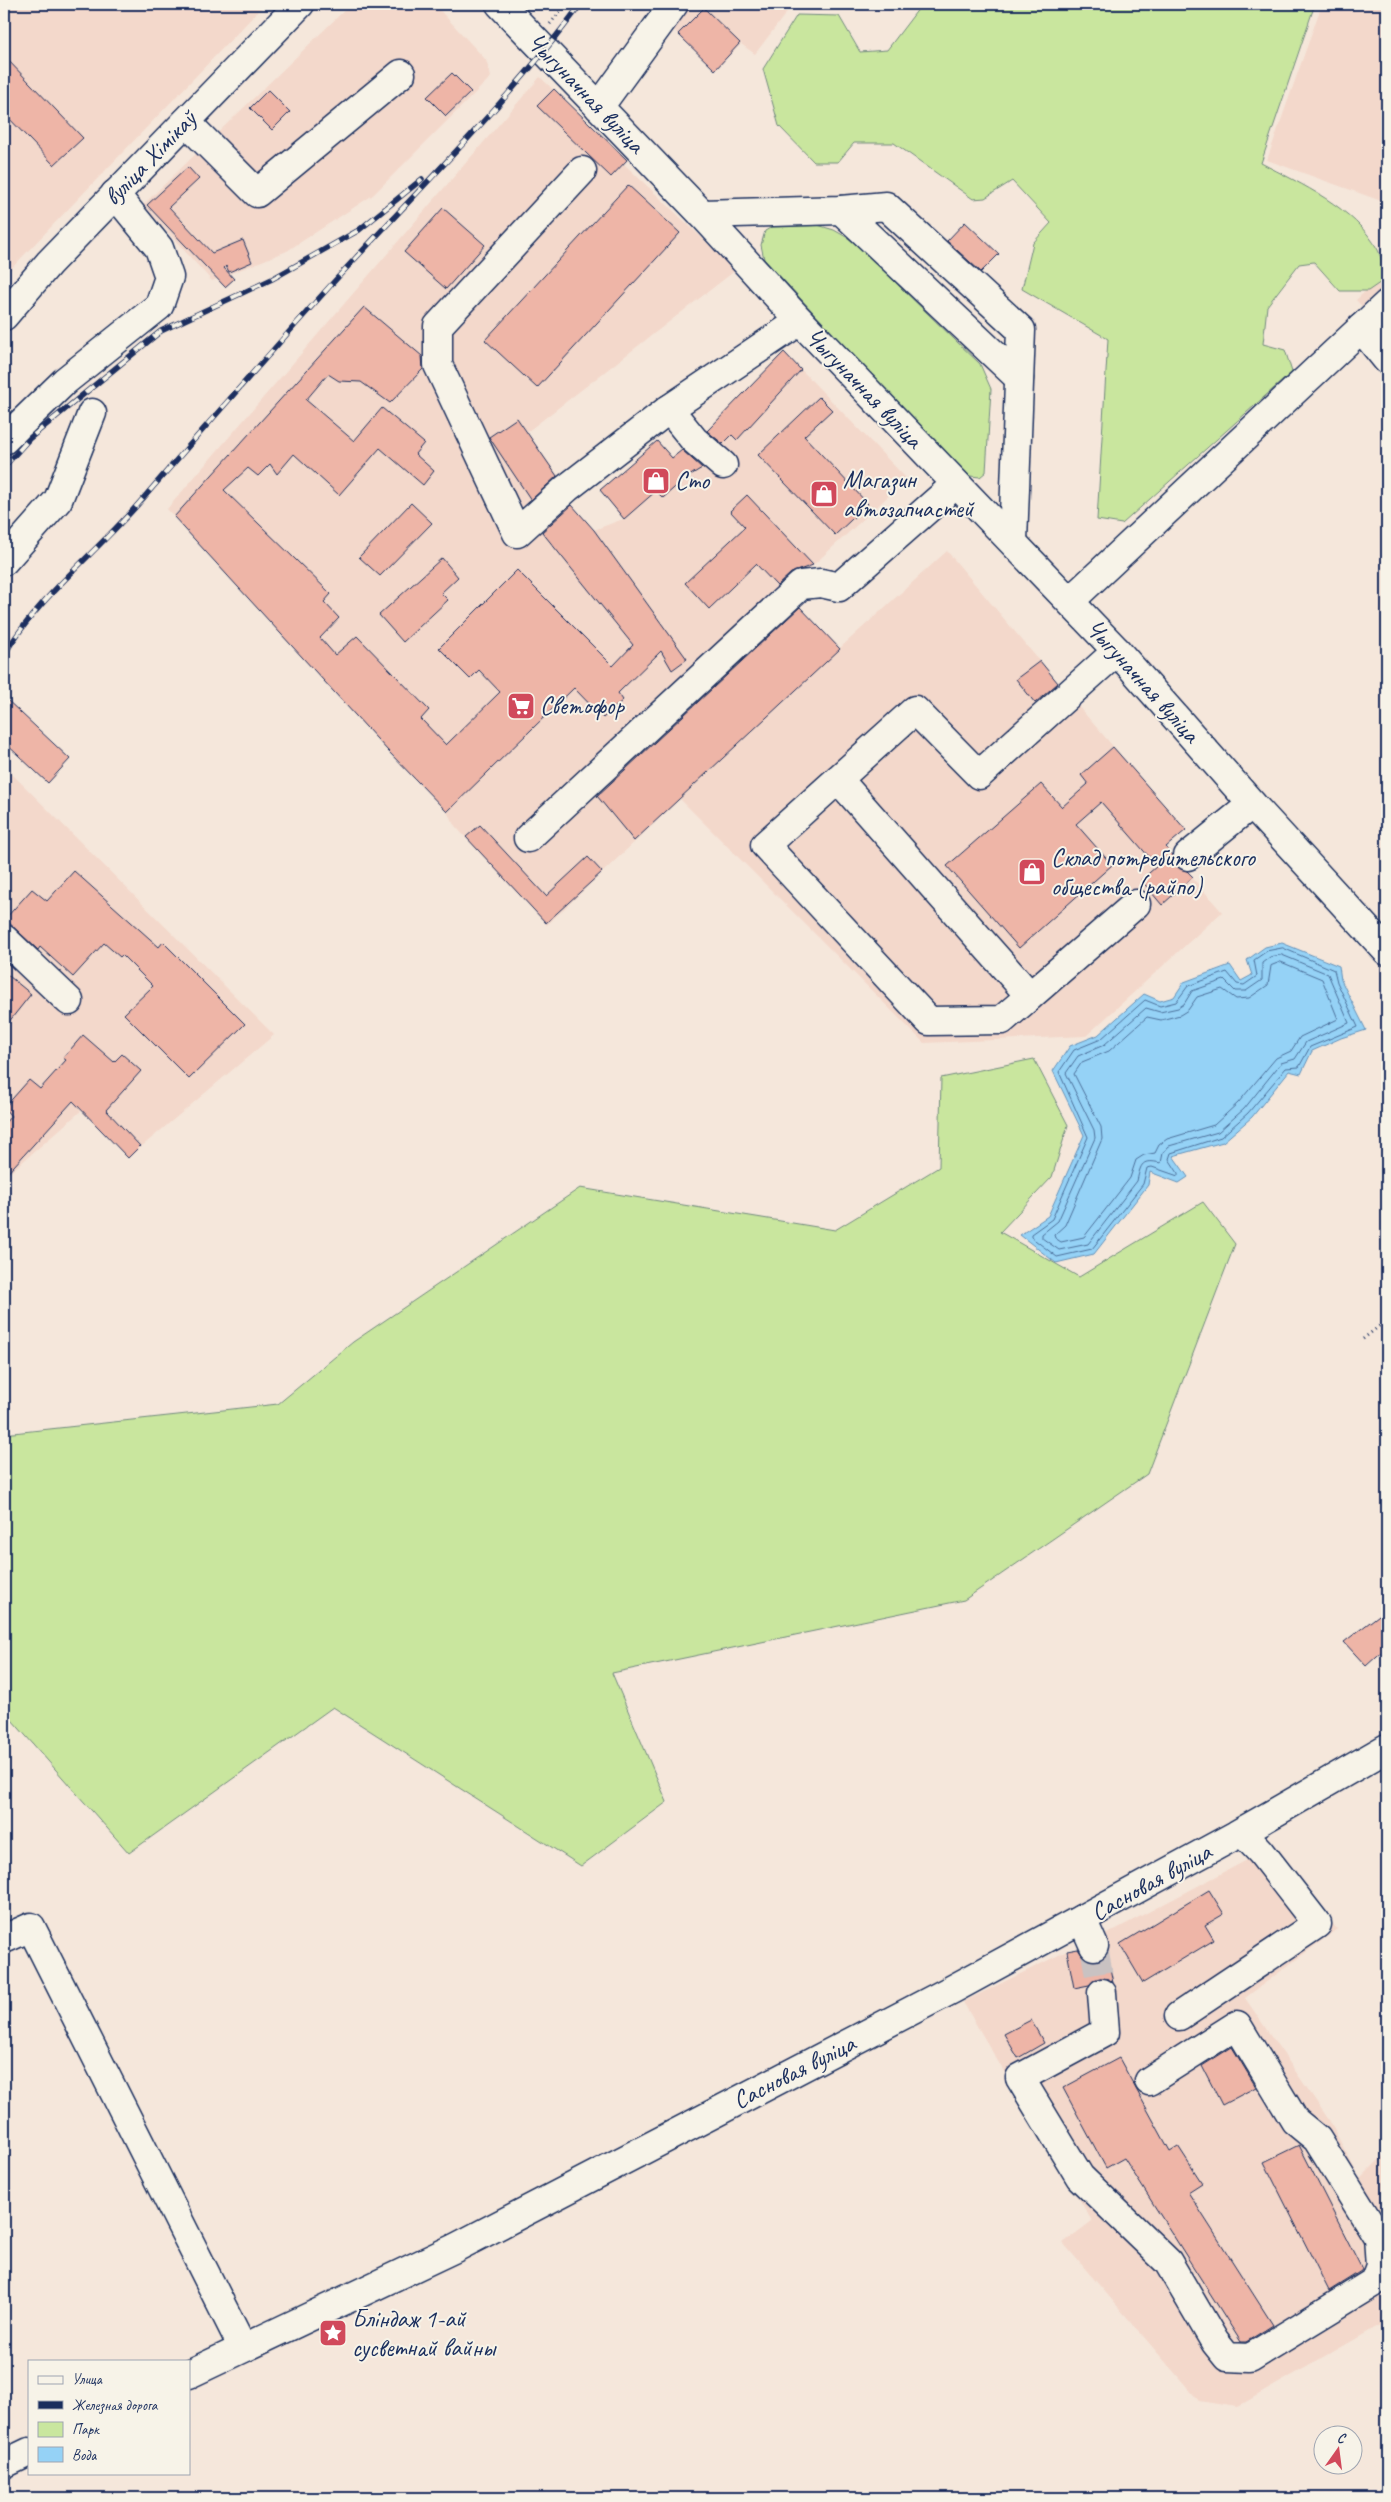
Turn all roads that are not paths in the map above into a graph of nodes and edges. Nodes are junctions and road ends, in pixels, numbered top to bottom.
1 (300, 4) edge
2 (500, 4) edge
3 (674, 4) edge
4 (401, 74) dead end
5 (599, 107) junction
6 (186, 122) junction
7 (582, 171) dead end
8 (115, 194) junction
9 (841, 210) junction
10 (702, 214) junction
11 (1387, 304) edge
12 (4, 316) edge
13 (800, 321) junction
14 (1361, 328) junction
15 (1387, 360) edge
16 (1019, 378) junction
17 (669, 409) junction
18 (92, 413) dead end
19 (4, 440) edge
20 (723, 465) dead end
21 (956, 484) junction
22 (1012, 541) junction
23 (4, 560) edge
24 (1070, 601) junction
25 (1117, 651) junction
26 (838, 780) junction
27 (1252, 804) junction
28 (528, 838) dead end
29 (1188, 856) dead end
30 (1136, 904) dead end
31 (4, 939) edge
32 (1387, 951) edge
33 (1030, 996) junction
34 (69, 1001) dead end
35 (1387, 1748) edge
36 (1242, 1832) junction
37 (1082, 1919) junction
38 (4, 1939) edge
39 (1094, 1946) tunnel mouth
40 (1102, 1993) tunnel mouth
41 (1179, 2016) dead end
42 (1149, 2081) dead end
43 (242, 2348) junction
44 (190, 2374) edge
45 (28, 2452) edge
46 (4, 2464) edge

1 - 6 street, вуліца Хімікаў
2 - 5 street, Чыгуначная вуліца
3 - 5 street
4 - 6 street
5 - 10 street, Чыгуначная вуліца
6 - 8 street, вуліца Хімікаў
7 - 17 street
8 - 12 street, вуліца Хімікаў
8 - 19 street
9 - 10 street
9 - 16 street
9 - 16 street
10 - 13 street, Чыгуначная вуліца
11 - 14 street
13 - 17 street
13 - 21 street, Чыгуначная вуліца
14 - 15 street
14 - 24 street
16 - 22 street
17 - 20 street
18 - 23 street
21 - 22 street, Чыгуначная вуліца
21 - 28 street
22 - 24 street, Чыгуначная вуліца
24 - 25 street, Чыгуначная вуліца
25 - 26 street
25 - 27 street, Чыгуначная вуліца
26 - 33 street
26 - 33 street
27 - 29 street
27 - 32 street, Чыгуначная вуліца
30 - 33 street
31 - 34 street
35 - 36 street, Сасновая вуліца
36 - 37 street, Сасновая вуліца
36 - 41 street
37 - 39 street
37 - 43 street, Сасновая вуліца
38 - 43 street
40 - 42 street
43 - 44 street, Сасновая вуліца
45 - 46 street

